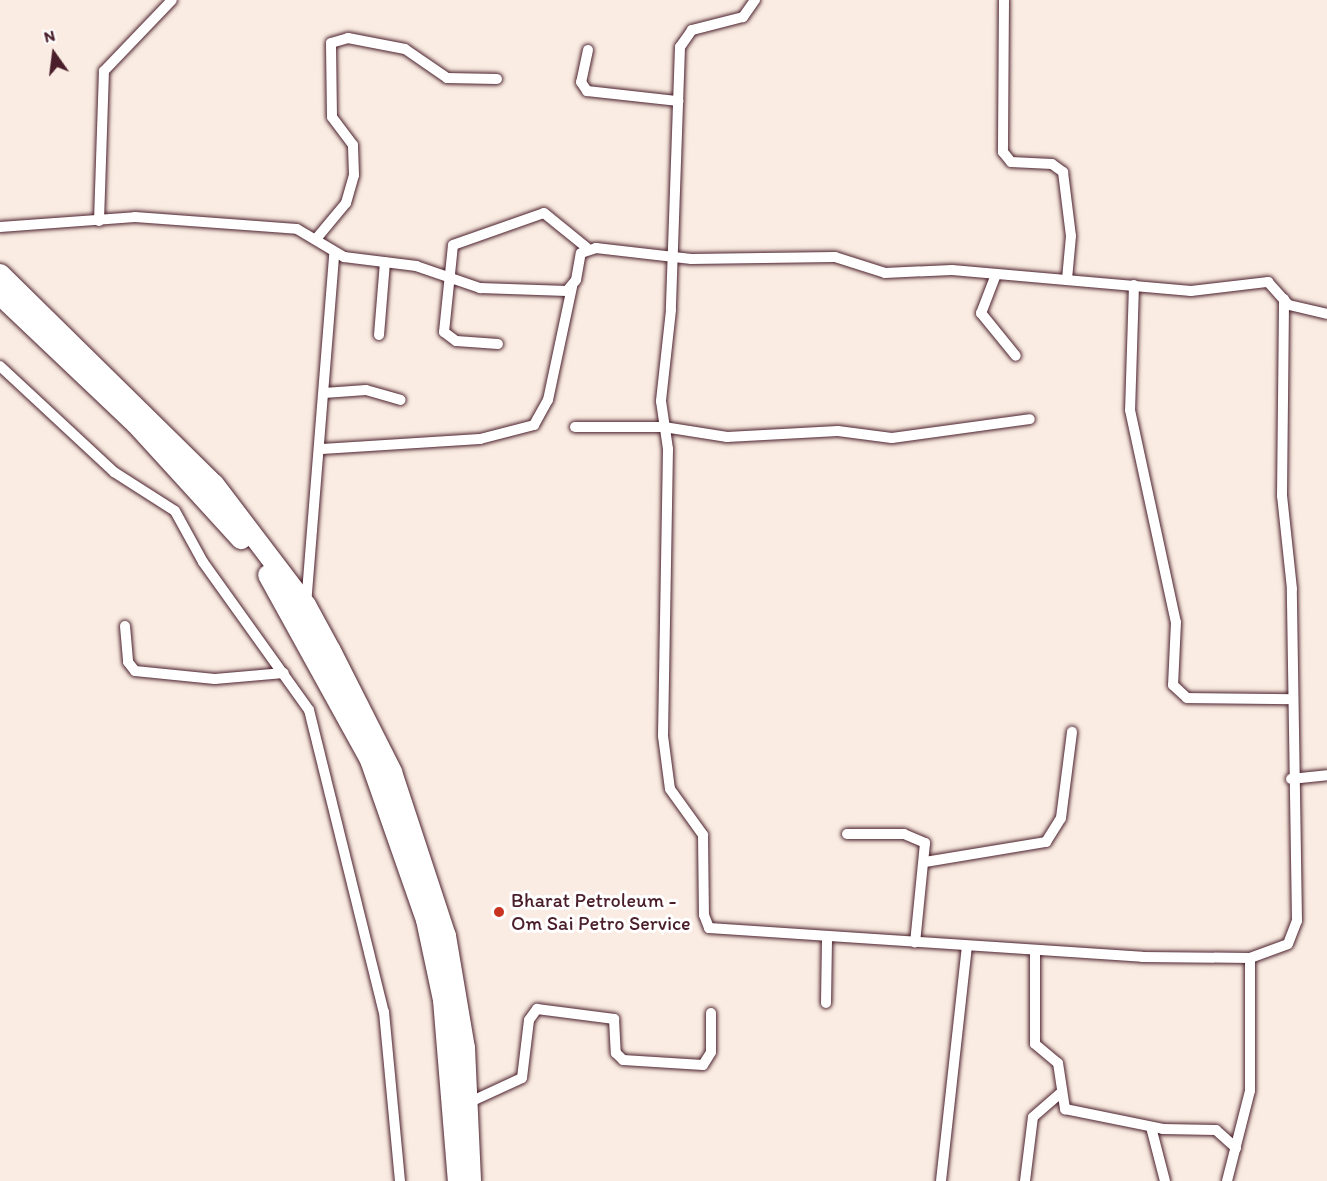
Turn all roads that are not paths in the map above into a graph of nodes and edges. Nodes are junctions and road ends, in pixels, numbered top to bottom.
1 (172, 0) edge
2 (755, 0) edge
3 (1004, 0) edge
4 (588, 50) dead end
5 (497, 79) dead end
6 (678, 101) junction
7 (99, 221) junction
8 (0, 227) edge
9 (316, 239) junction
10 (587, 248) junction
11 (334, 254) junction
12 (672, 258) junction
13 (385, 262) junction
14 (0, 274) edge
15 (995, 277) junction
16 (447, 278) junction
17 (1067, 279) junction
18 (1134, 285) junction
19 (572, 287) junction
20 (0, 295) edge
21 (1284, 299) junction
22 (1327, 314) edge
23 (379, 335) dead end
24 (498, 344) dead end
25 (1016, 356) dead end
26 (0, 366) edge
27 (324, 393) junction
28 (401, 400) dead end
29 (1030, 419) dead end
30 (575, 427) dead end
31 (664, 427) junction
32 (322, 449) junction
33 (306, 605) junction
34 (125, 626) dead end
35 (284, 673) junction
36 (1291, 699) junction
37 (1072, 732) dead end
38 (1327, 775) edge
39 (1292, 779) junction
40 (847, 834) dead end
41 (925, 862) junction
42 (827, 937) junction
43 (915, 943) junction
44 (967, 946) junction
45 (1035, 951) junction
46 (1250, 958) junction
47 (826, 1003) dead end
48 (711, 1013) dead end
49 (1060, 1094) junction
50 (470, 1102) junction
51 (1151, 1128) junction
52 (1236, 1148) junction
53 (400, 1181) edge
54 (458, 1181) edge
55 (471, 1181) edge
56 (941, 1181) edge
57 (1025, 1181) edge
58 (1165, 1181) edge
59 (1227, 1181) edge

1 - 7 street
2 - 6 street
3 - 17 street
4 - 6 street
5 - 9 street
6 - 12 street
7 - 8 street
7 - 9 street
9 - 11 street
10 - 12 street
10 - 16 street
10 - 19 street
11 - 13 street
11 - 27 street
12 - 15 street
12 - 31 street
13 - 16 street
13 - 23 street
14 - 33 highway
15 - 17 street
15 - 25 street
16 - 19 street
16 - 24 street
17 - 18 street
18 - 21 street
18 - 36 street
19 - 32 street
20 - 54 highway
21 - 22 street
21 - 36 street
26 - 35 street
27 - 28 street
27 - 32 street
29 - 31 street
30 - 31 street
31 - 42 street
32 - 33 street
33 - 50 highway
34 - 35 street
35 - 53 street
36 - 39 street
37 - 41 street
38 - 39 street
39 - 46 street
40 - 41 street
41 - 43 street
42 - 43 street
42 - 47 street
43 - 44 street
44 - 45 street
44 - 56 street
45 - 46 street
45 - 49 street
46 - 52 street
48 - 50 street
49 - 51 street
49 - 57 street
50 - 55 highway
51 - 52 street
51 - 58 street
52 - 59 street

